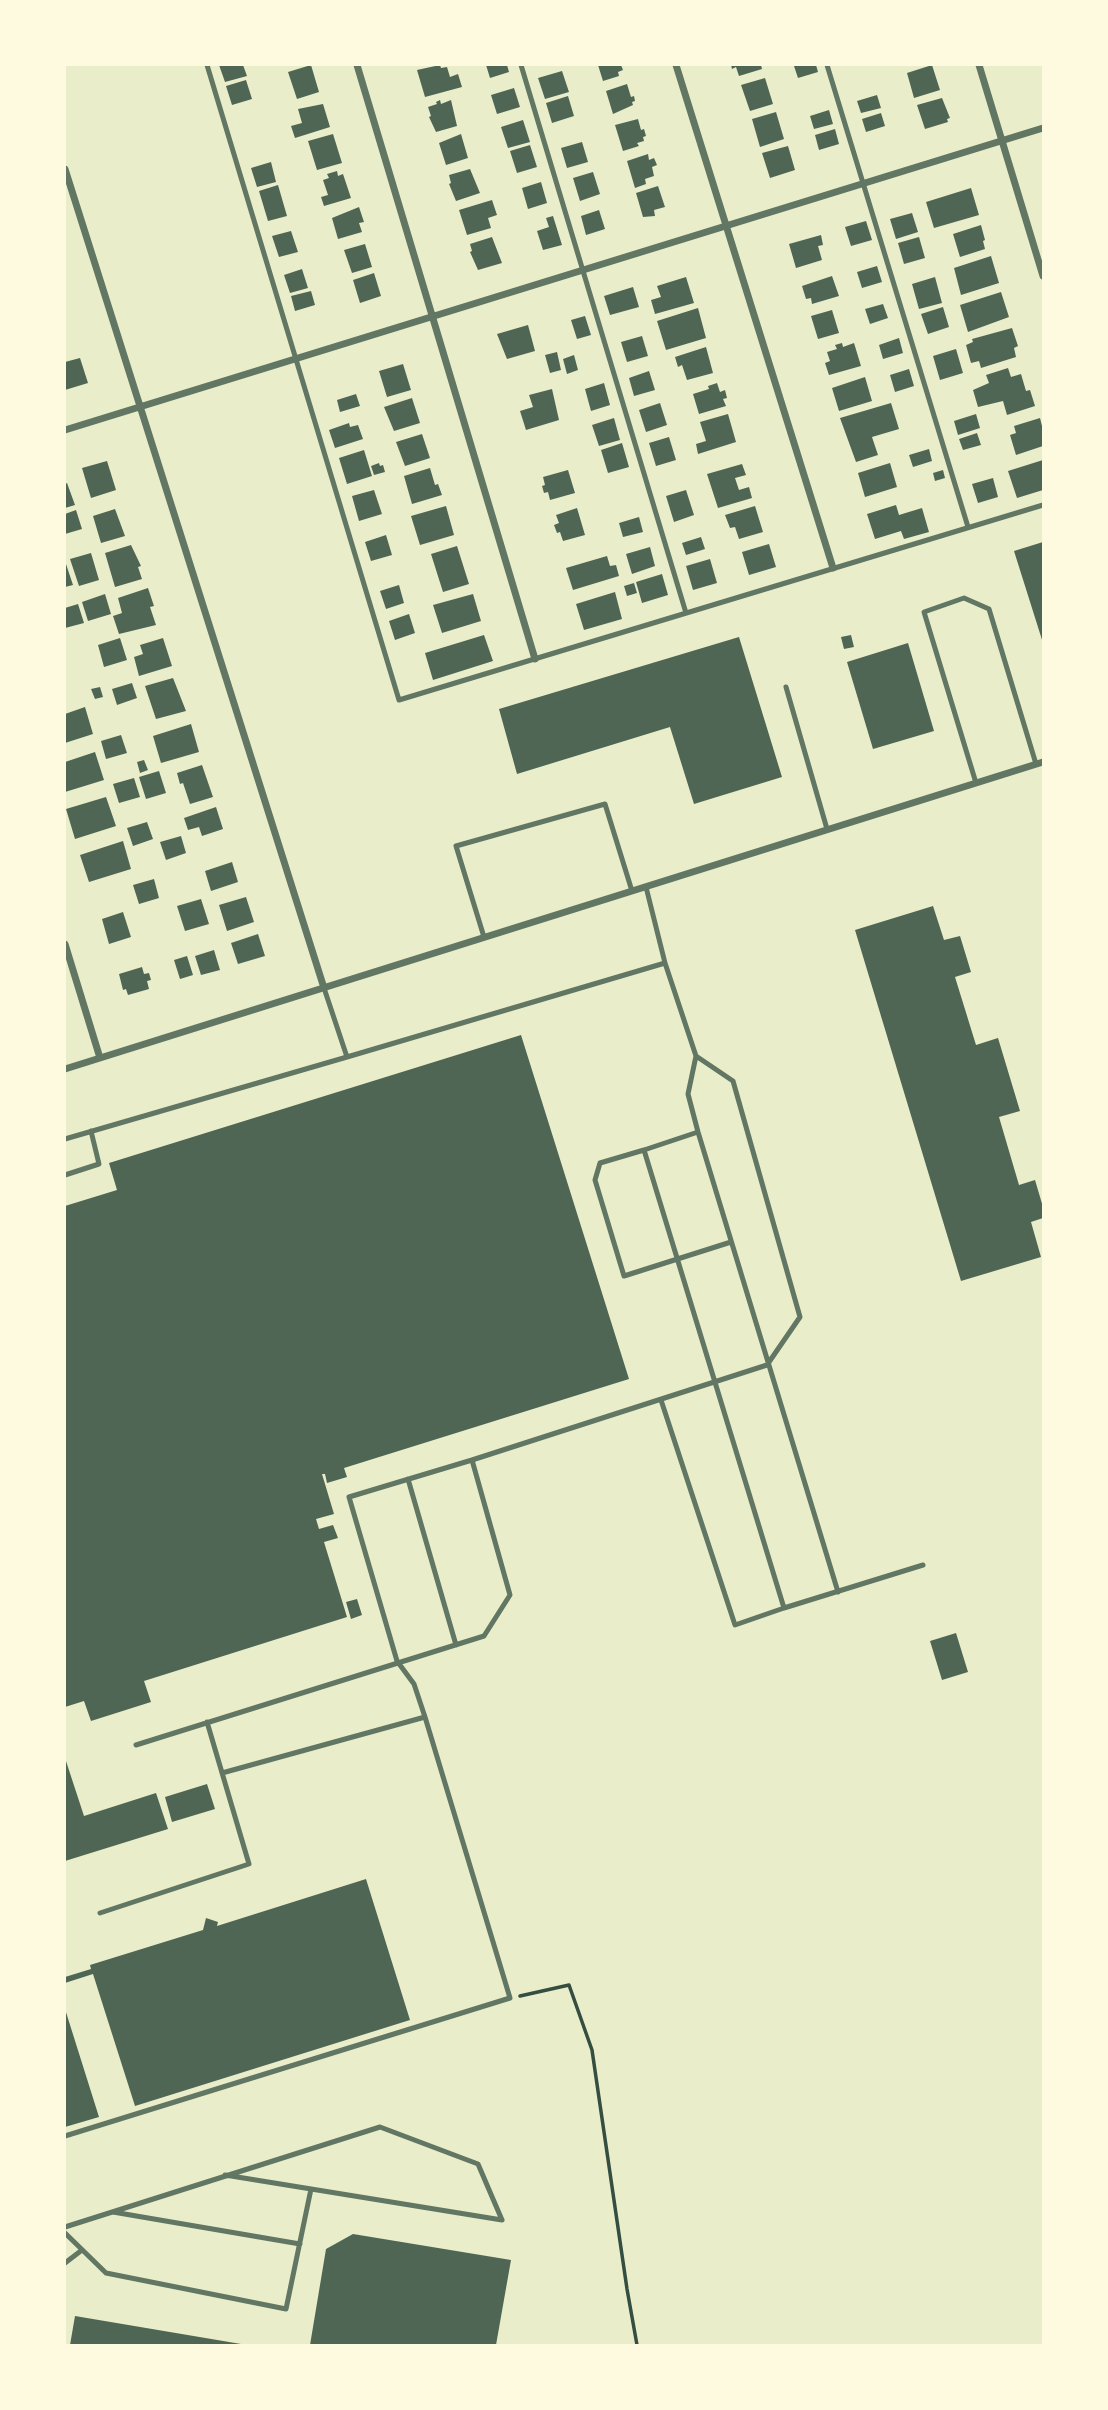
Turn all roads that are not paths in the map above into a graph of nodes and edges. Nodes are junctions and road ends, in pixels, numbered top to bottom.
1 (207, 65) edge
2 (357, 65) edge
3 (521, 65) edge
4 (676, 65) edge
5 (827, 65) edge
6 (979, 65) edge
7 (1043, 128) edge
8 (1002, 142) junction
9 (65, 169) edge
10 (863, 184) junction
11 (726, 227) junction
12 (583, 271) junction
13 (1043, 276) edge
14 (432, 317) junction
15 (296, 359) junction
16 (139, 407) junction
17 (65, 430) edge
18 (1043, 505) edge
19 (968, 527) junction
20 (833, 568) junction
21 (686, 613) junction
22 (535, 659) junction
23 (786, 687) dead end
24 (1040, 763) edge
25 (976, 783) junction
26 (827, 829) junction
27 (646, 887) junction
28 (632, 891) junction
29 (484, 937) junction
30 (65, 944) edge
31 (665, 963) junction
32 (324, 988) junction
33 (696, 1056) junction
34 (347, 1057) junction
35 (100, 1058) junction
36 (65, 1069) edge
37 (91, 1131) junction
38 (698, 1132) junction
39 (65, 1139) edge
40 (644, 1150) junction
41 (65, 1175) edge
42 (731, 1242) junction
43 (677, 1259) junction
44 (767, 1365) junction
45 (715, 1382) junction
46 (661, 1401) junction
47 (472, 1461) junction
48 (408, 1479) junction
49 (923, 1565) dead end
50 (838, 1592) junction
51 (784, 1608) junction
52 (456, 1645) junction
53 (397, 1661) junction
54 (425, 1717) junction
55 (208, 1722) junction
56 (136, 1745) dead end
57 (222, 1773) junction
58 (100, 1913) dead end
59 (65, 2136) edge
60 (224, 2175) junction
61 (311, 2189) junction
62 (110, 2211) junction
63 (65, 2227) edge
64 (65, 2233) edge
65 (300, 2244) junction
66 (82, 2250) junction
67 (65, 2263) edge

1 - 15 lane
2 - 14 street
3 - 12 lane
4 - 11 street
5 - 10 lane
6 - 8 street
7 - 8 street
8 - 10 street
8 - 13 street
9 - 16 street
10 - 11 street
10 - 19 lane
11 - 12 street
11 - 20 street
12 - 14 street
12 - 21 lane
14 - 15 street
14 - 22 street
15 - 16 street
15 - 22 lane
16 - 17 street
16 - 32 street
18 - 19 lane
19 - 20 lane
20 - 21 lane
21 - 22 lane
23 - 26 lane
24 - 25 street
24 - 25 lane
25 - 26 street
26 - 27 street
27 - 28 street
27 - 31 lane
28 - 29 street
28 - 29 lane
29 - 32 street
30 - 35 street
31 - 33 lane
31 - 34 lane
32 - 34 lane
32 - 35 street
33 - 38 lane
33 - 44 lane
34 - 37 lane
35 - 36 street
37 - 39 lane
37 - 41 lane
38 - 40 lane
38 - 42 lane
40 - 43 lane
40 - 43 lane
42 - 43 lane
42 - 44 lane
43 - 45 lane
44 - 45 lane
44 - 50 lane
45 - 46 lane
45 - 51 lane
46 - 47 lane
46 - 51 lane
47 - 48 lane
47 - 52 lane
48 - 52 lane
48 - 53 lane
49 - 50 lane
50 - 51 lane
52 - 53 lane
53 - 54 lane
53 - 55 lane
54 - 57 lane
54 - 59 lane
55 - 56 lane
55 - 57 lane
57 - 58 lane
60 - 61 lane
60 - 61 lane
60 - 62 lane
61 - 65 lane
62 - 63 lane
62 - 65 lane
64 - 66 lane
65 - 66 lane
66 - 67 lane

